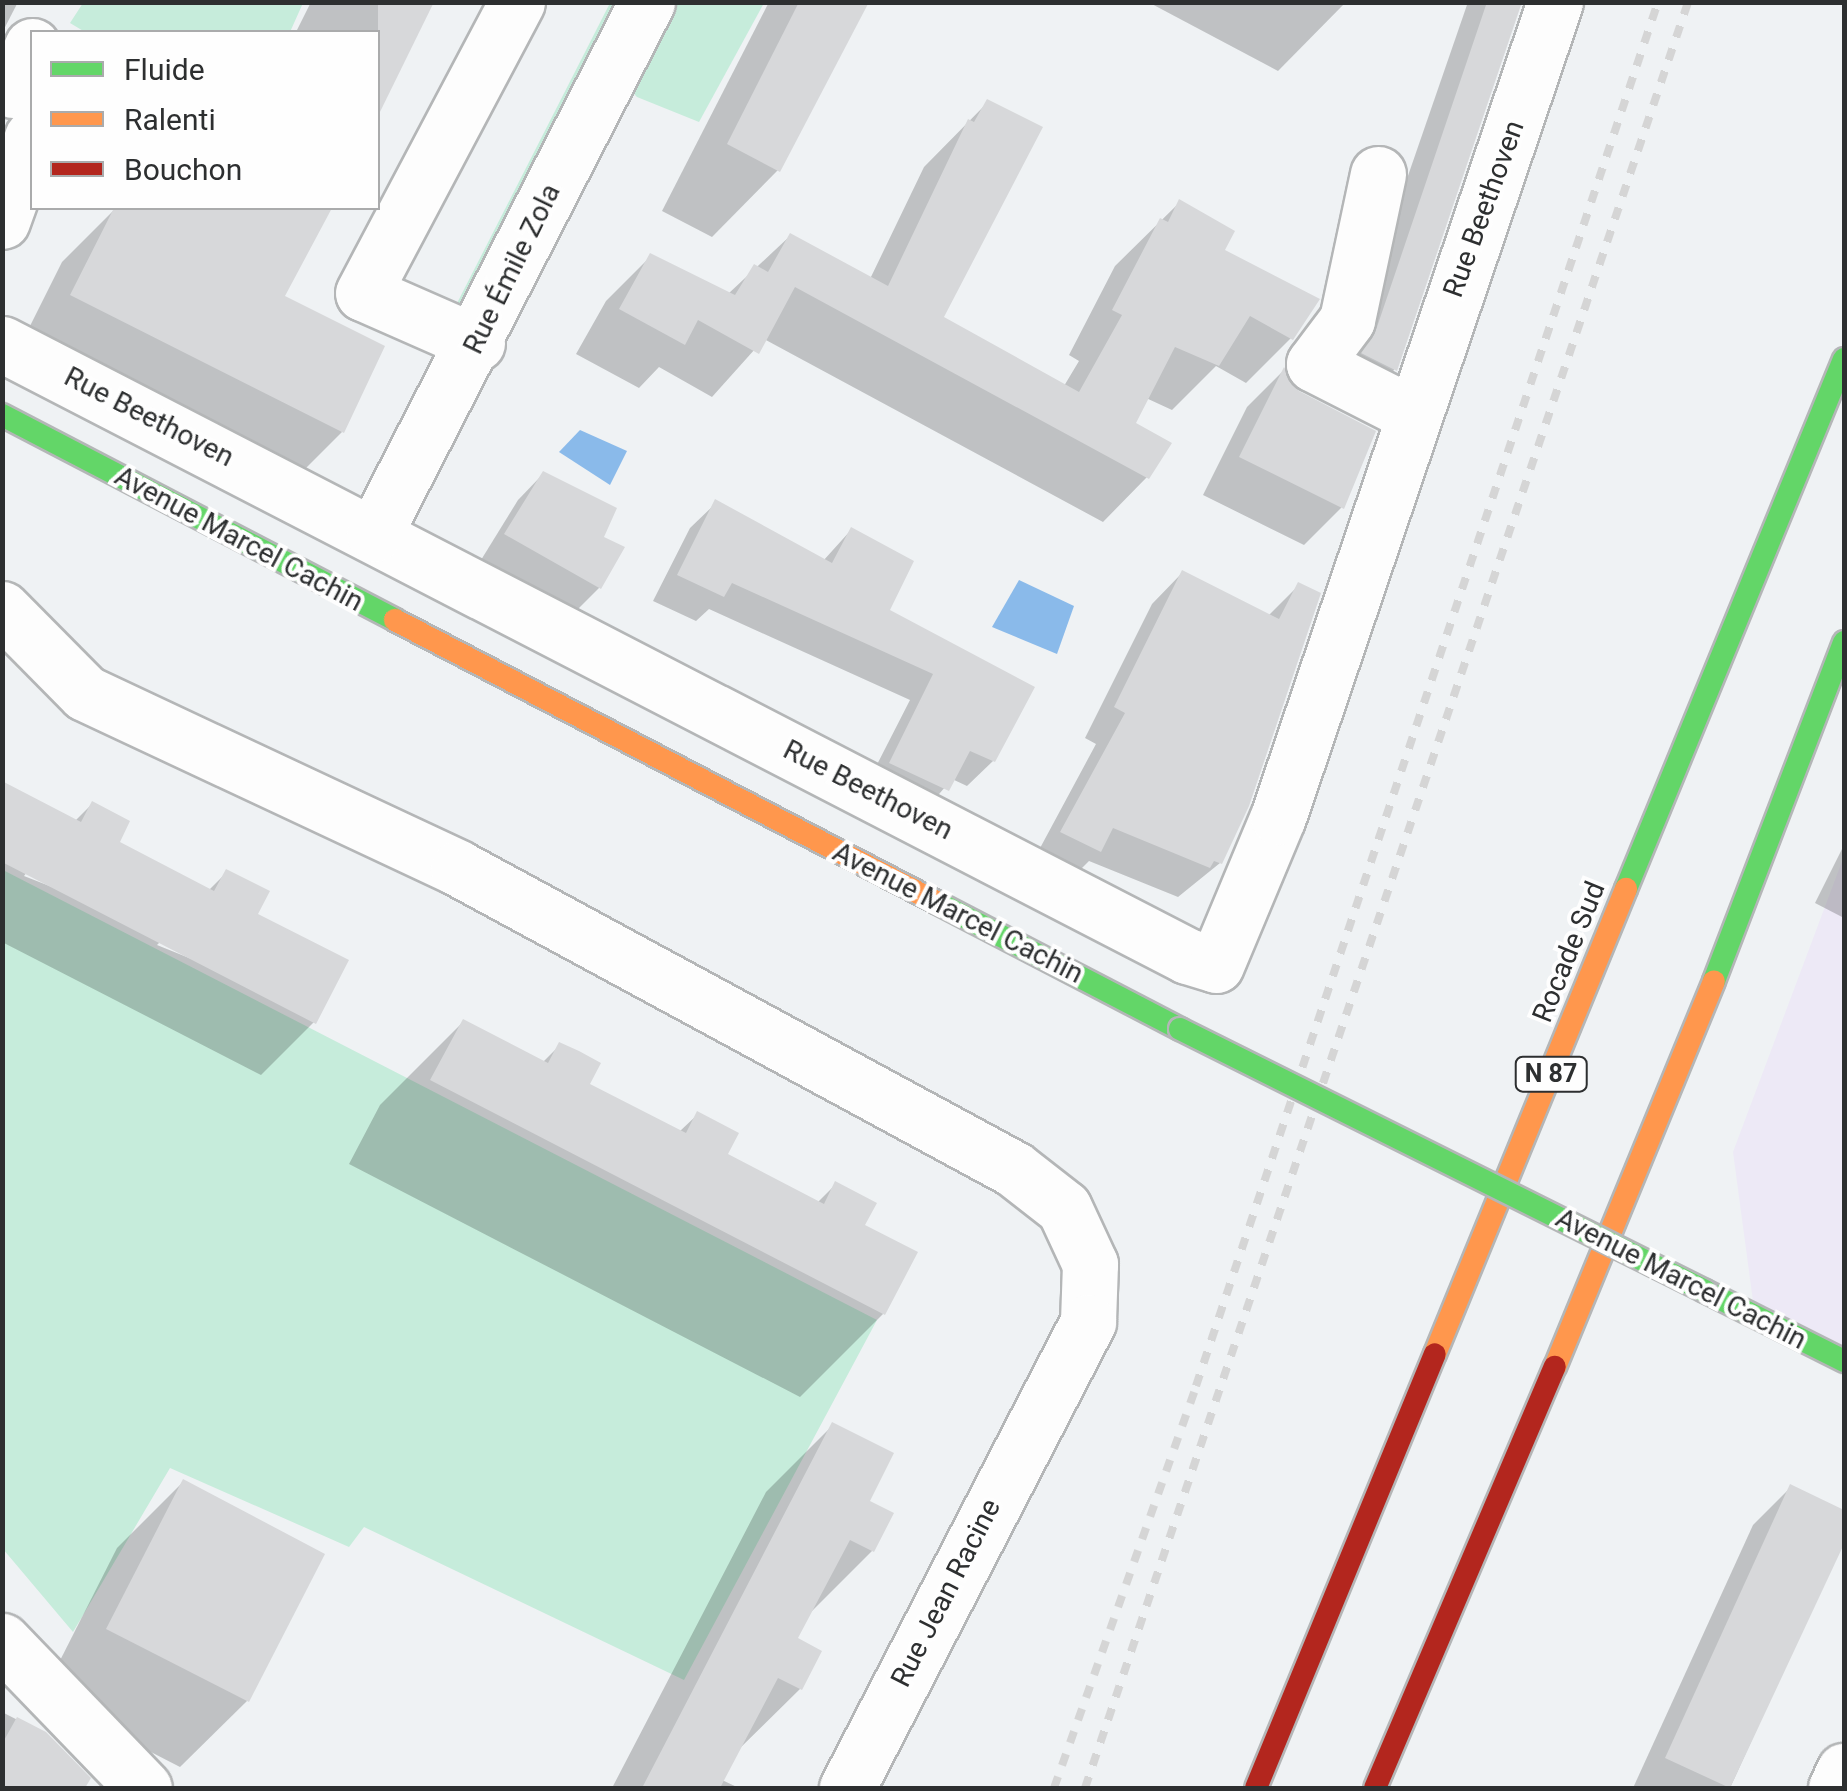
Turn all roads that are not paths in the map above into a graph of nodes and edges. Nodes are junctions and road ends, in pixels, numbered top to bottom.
1 (51, 2) edge
2 (517, 2) edge
3 (647, 2) edge
4 (1554, 2) edge
5 (39, 30) edge
6 (17, 90) edge
7 (1378, 174) dead end
8 (2, 221) edge
9 (477, 343) junction
10 (2, 344) edge
11 (1844, 359) edge
12 (109, 396) junction
13 (1410, 414) junction
14 (2, 415) edge
15 (78, 454) junction
16 (374, 534) junction
17 (2, 609) edge
18 (1844, 642) edge
19 (1844, 1361) edge
20 (2, 1640) edge
21 (1844, 1771) edge
22 (144, 1788) edge
23 (847, 1788) edge
24 (1256, 1788) edge
25 (1375, 1788) edge
26 (1836, 1788) edge

1 - 5 street
2 - 9 street
3 - 9 street, Rue Émile Zola
4 - 13 street, Rue Beethoven
6 - 8 street
7 - 13 street
9 - 16 street, Rue Émile Zola
10 - 12 street, Rue Beethoven
11 - 24 main road, Rocade Sud / N 87
12 - 15 street
12 - 16 street, Rue Beethoven
13 - 16 street, Rue Beethoven
14 - 15 main road, Avenue Marcel Cachin
15 - 19 main road, Avenue Marcel Cachin, bridge
17 - 23 street, Rue Jean Racine
18 - 25 main road
20 - 22 street
21 - 26 street

